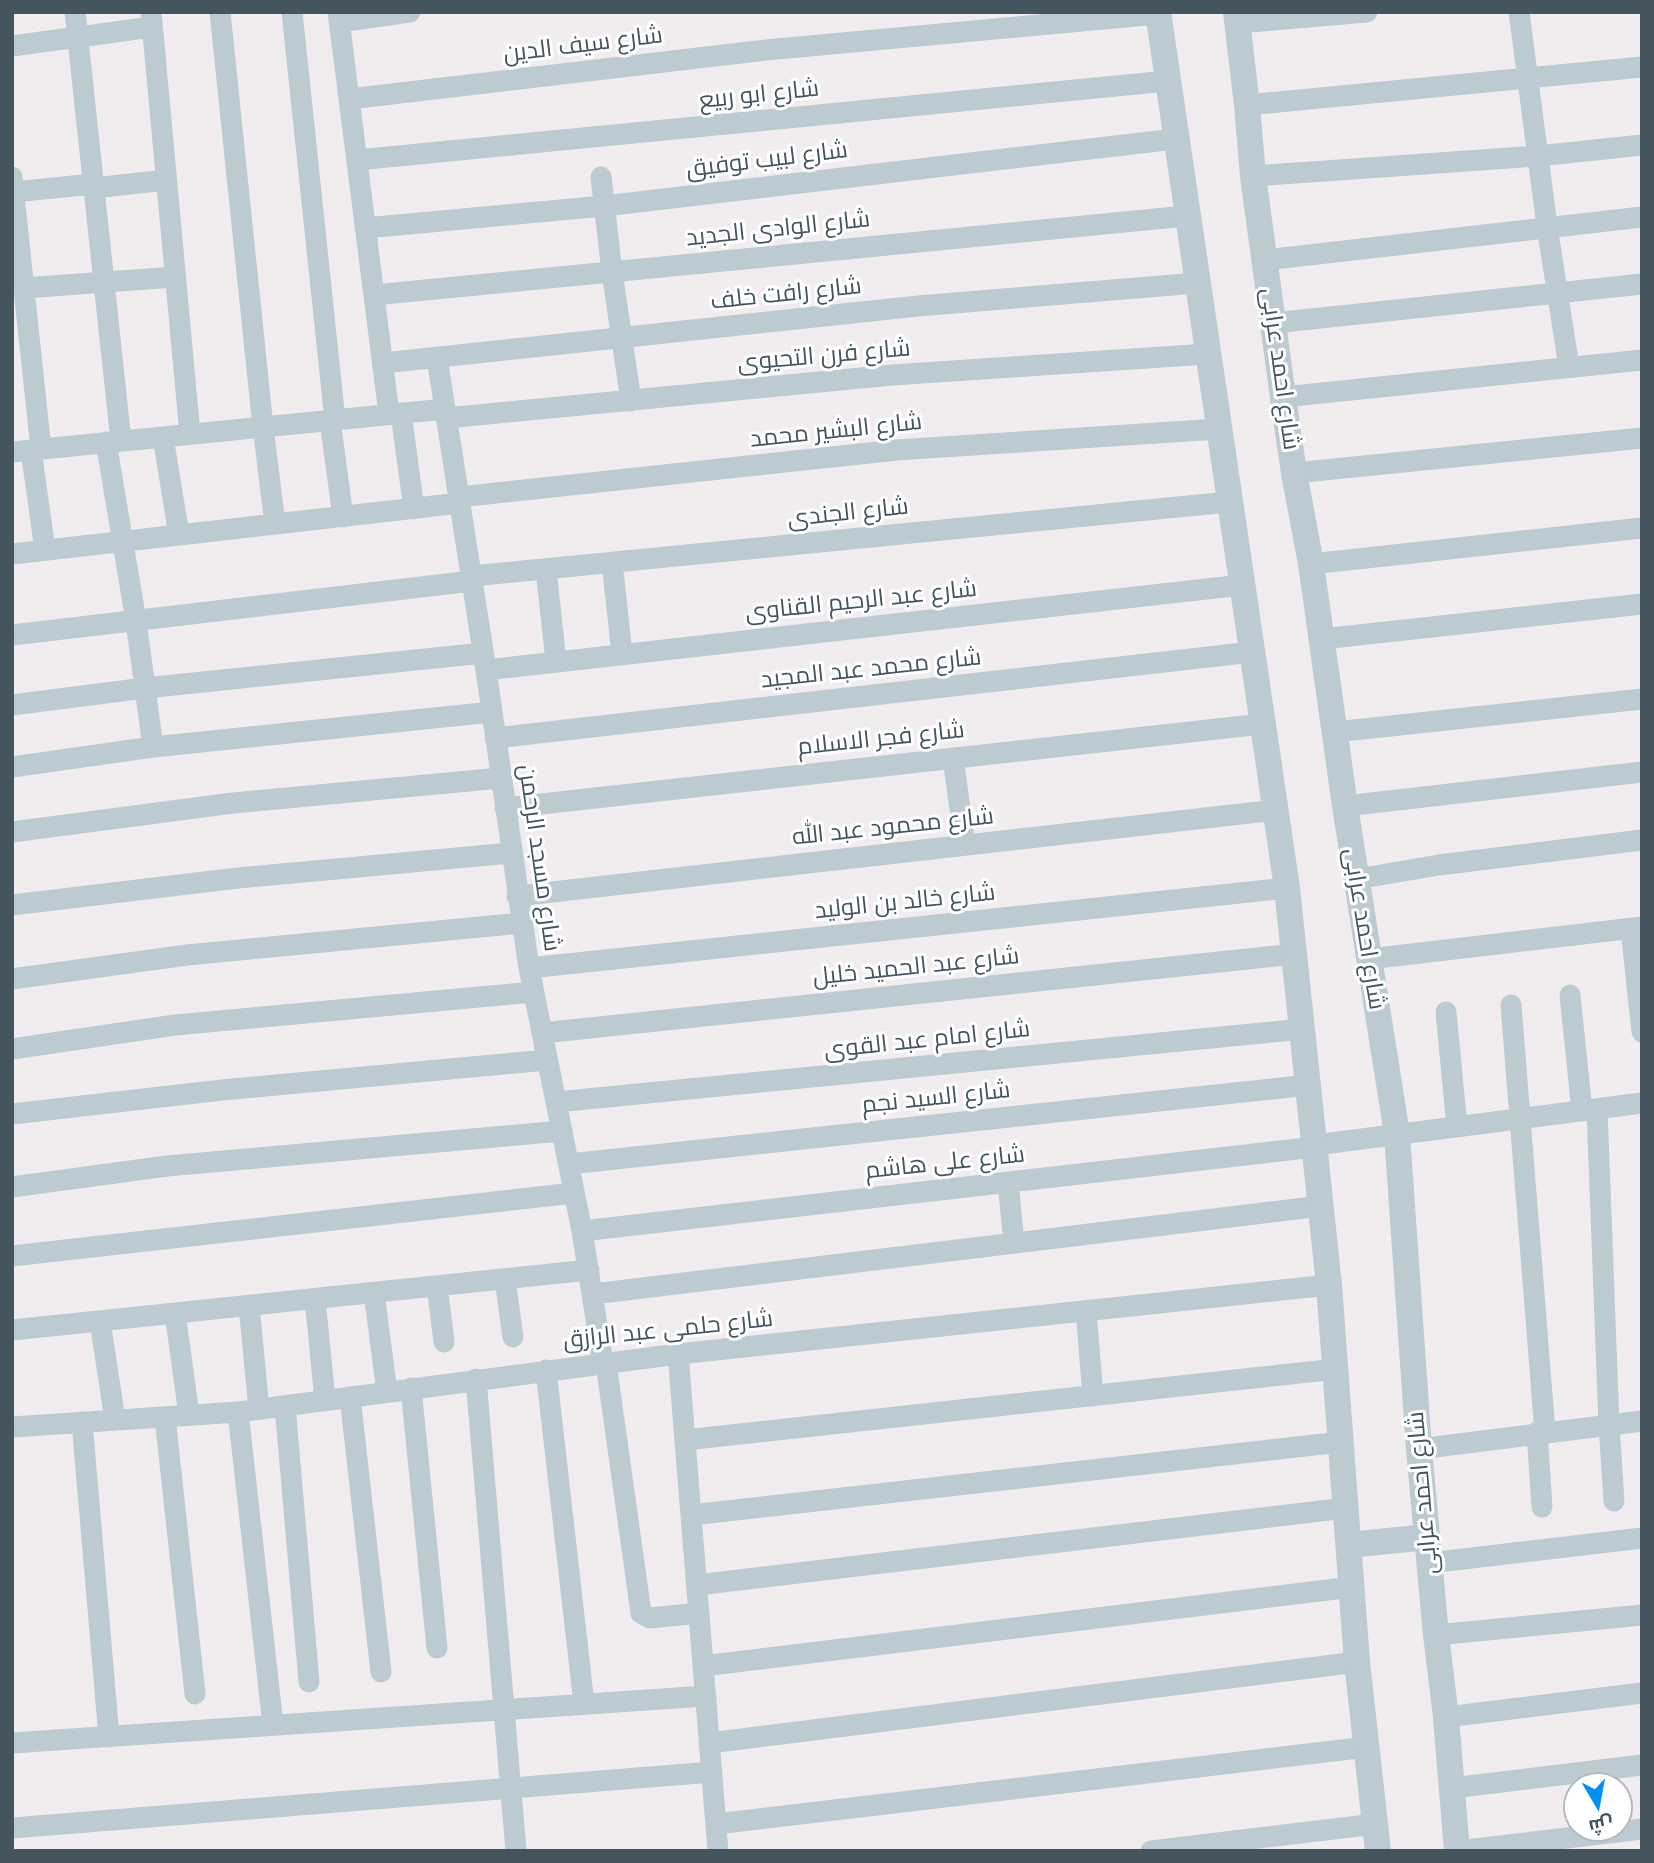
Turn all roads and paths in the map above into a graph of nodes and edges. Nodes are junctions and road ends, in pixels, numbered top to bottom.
1 (75, 12) edge
2 (220, 12) edge
3 (292, 12) edge
4 (410, 12) edge
5 (1367, 12) edge
6 (1520, 12) edge
7 (1158, 13) edge
8 (339, 17) edge
9 (1237, 18) edge
10 (151, 20) edge
11 (77, 37) junction
12 (12, 46) edge
13 (1642, 67) edge
14 (1528, 79) junction
15 (1167, 81) junction
16 (349, 99) junction
17 (1248, 105) junction
18 (1175, 139) junction
19 (1642, 145) edge
20 (1538, 156) junction
21 (357, 160) junction
22 (1253, 176) junction
23 (601, 177) dead end
24 (166, 180) junction
25 (93, 186) junction
26 (13, 195) edge
27 (604, 206) junction
28 (1186, 216) junction
29 (1642, 217) edge
30 (1547, 226) junction
31 (365, 228) junction
32 (1265, 260) junction
33 (612, 272) junction
34 (175, 277) junction
35 (104, 282) junction
36 (20, 283) edge
37 (1196, 283) junction
38 (1642, 284) edge
39 (1558, 293) junction
40 (374, 295) junction
41 (20, 319) edge
42 (1273, 323) junction
43 (622, 338) junction
44 (1207, 355) junction
45 (437, 358) junction
46 (1642, 360) edge
47 (383, 363) junction
48 (1569, 367) junction
49 (34, 382) junction
50 (12, 383) edge
51 (1283, 397) junction
52 (631, 401) junction
53 (395, 414) junction
54 (445, 414) junction
55 (333, 420) junction
56 (262, 427) junction
57 (1219, 429) junction
58 (190, 434) junction
59 (163, 436) junction
60 (1642, 438) edge
61 (114, 442) junction
62 (28, 450) edge
63 (1294, 473) junction
64 (459, 500) junction
65 (1229, 502) junction
66 (414, 509) junction
67 (343, 517) junction
68 (275, 524) junction
69 (1642, 528) edge
70 (179, 535) junction
71 (123, 542) junction
72 (45, 550) junction
73 (12, 554) edge
74 (612, 562) junction
75 (1311, 564) junction
76 (546, 569) junction
77 (472, 579) junction
78 (1242, 585) junction
79 (1642, 604) edge
80 (136, 621) junction
81 (12, 635) edge
82 (1322, 639) junction
83 (1252, 652) junction
84 (622, 654) junction
85 (485, 661) junction
86 (556, 662) junction
87 (145, 688) junction
88 (1642, 699) edge
89 (12, 705) edge
90 (492, 712) junction
91 (1262, 724) junction
92 (1335, 732) junction
93 (495, 738) junction
94 (153, 747) junction
95 (953, 758) junction
96 (12, 767) edge
97 (1642, 772) edge
98 (501, 778) junction
99 (1345, 806) junction
100 (505, 807) junction
101 (1276, 810) junction
102 (12, 832) edge
103 (1642, 840) edge
104 (965, 845) junction
105 (511, 853) junction
106 (1357, 879) junction
107 (1287, 888) junction
108 (517, 896) junction
109 (12, 905) edge
110 (522, 923) junction
111 (1636, 928) edge
112 (1295, 954) junction
113 (1369, 959) junction
114 (529, 968) junction
115 (12, 979) edge
116 (534, 992) junction
117 (1570, 995) dead end
118 (1511, 1005) dead end
119 (1446, 1012) dead end
120 (1303, 1029) junction
121 (1642, 1032) edge
122 (542, 1033) junction
123 (12, 1049) edge
124 (547, 1060) junction
125 (1309, 1085) junction
126 (556, 1102) junction
127 (1642, 1103) edge
128 (1590, 1110) junction
129 (12, 1114) edge
130 (1521, 1118) junction
131 (1457, 1127) junction
132 (562, 1131) junction
133 (1396, 1134) junction
134 (1315, 1146) junction
135 (569, 1164) junction
136 (1008, 1182) junction
137 (12, 1187) edge
138 (574, 1193) junction
139 (1321, 1206) junction
140 (582, 1231) junction
141 (1014, 1243) junction
142 (12, 1256) edge
143 (589, 1270) junction
144 (505, 1279) junction
145 (1329, 1285) junction
146 (437, 1286) junction
147 (374, 1293) junction
148 (593, 1294) junction
149 (315, 1299) junction
150 (249, 1306) junction
151 (1086, 1311) junction
152 (175, 1313) junction
153 (100, 1321) junction
154 (12, 1330) edge
155 (513, 1337) dead end
156 (444, 1342) dead end
157 (678, 1354) junction
158 (605, 1363) junction
159 (1336, 1369) junction
160 (546, 1370) junction
161 (475, 1380) junction
162 (411, 1388) junction
163 (387, 1392) junction
164 (350, 1396) junction
165 (1093, 1396) junction
166 (325, 1400) junction
167 (285, 1406) junction
168 (248, 1410) junction
169 (189, 1415) junction
170 (165, 1417) junction
171 (115, 1420) junction
172 (1642, 1421) edge
173 (82, 1422) junction
174 (1609, 1425) junction
175 (12, 1427) edge
176 (1541, 1432) junction
177 (685, 1440) junction
178 (1341, 1442) junction
179 (1419, 1448) junction
180 (1614, 1501) dead end
181 (1542, 1507) dead end
182 (1346, 1508) junction
183 (691, 1516) junction
184 (1642, 1538) edge
185 (1349, 1545) junction
186 (1428, 1550) junction
187 (697, 1585) junction
188 (1352, 1587) junction
189 (699, 1613) junction
190 (1642, 1615) edge
191 (1436, 1635) junction
192 (437, 1648) dead end
193 (1357, 1662) junction
194 (703, 1666) junction
195 (381, 1672) dead end
196 (309, 1682) dead end
197 (1642, 1693) edge
198 (195, 1694) dead end
199 (706, 1696) junction
200 (584, 1704) junction
201 (504, 1710) junction
202 (1446, 1717) junction
203 (274, 1725) junction
204 (109, 1737) junction
205 (12, 1743) edge
206 (709, 1743) junction
207 (1367, 1747) junction
208 (1642, 1765) edge
209 (712, 1772) junction
210 (510, 1788) junction
211 (1452, 1788) junction
212 (716, 1824) junction
213 (1375, 1824) junction
214 (12, 1828) edge
215 (1642, 1829) edge
216 (516, 1851) edge
217 (718, 1851) edge
218 (1151, 1851) edge
219 (1378, 1851) edge
220 (1457, 1851) edge

1 - 11 street
2 - 56 street
3 - 55 street
4 - 8 street
5 - 9 street
6 - 14 street
7 - 15 street
7 - 16 street, شارع سيف الدين
8 - 16 street
9 - 17 street, شارع احمد عرابى
10 - 11 street
10 - 24 street
11 - 12 street
11 - 25 street
13 - 14 street
14 - 17 street
14 - 20 street
15 - 18 street
15 - 21 street, شارع ابو ربيع
16 - 21 street
17 - 22 street, شارع احمد عرابى
18 - 27 street, شارع لبيب توفيق
18 - 28 street
19 - 20 street
20 - 22 street
20 - 30 street
21 - 31 street
22 - 32 street, شارع احمد عرابى
23 - 27 street
24 - 25 street
24 - 34 street
25 - 26 street
25 - 35 street
26 - 36 street
27 - 31 street, شارع لبيب توفيق
27 - 33 street
28 - 33 street, شارع الوادى الجديد
28 - 37 street
29 - 30 street
30 - 32 street
30 - 39 street
31 - 40 street
32 - 42 street, شارع احمد عرابى
33 - 40 street, شارع الوادى الجديد
33 - 43 street
34 - 35 street
34 - 58 street
35 - 36 street
35 - 61 street
36 - 41 street
37 - 43 street, شارع رافت خلف
37 - 44 street
38 - 39 street
39 - 42 street
39 - 48 street
40 - 47 street
41 - 49 street
42 - 51 street, شارع احمد عرابى
43 - 45 street, شارع رافت خلف
43 - 52 street
44 - 52 street, شارع فرن التحيوى
44 - 57 street
45 - 47 street, شارع رافت خلف
45 - 54 street, شارع مسجد الرحمن
46 - 48 street
47 - 53 street
48 - 51 street
49 - 50 street
49 - 62 street
51 - 63 street, شارع احمد عرابى
52 - 54 street, شارع فرن التحيوى
53 - 54 street, شارع فرن التحيوى
53 - 55 street, شارع فرن التحيوى
53 - 66 street
54 - 64 street, شارع مسجد الرحمن
55 - 56 street, شارع فرن التحيوى
55 - 67 street
56 - 58 street, شارع فرن التحيوى
56 - 68 street
57 - 64 street, شارع البشير محمد
57 - 65 street
58 - 59 street, شارع فرن التحيوى
59 - 61 street, شارع فرن التحيوى
59 - 70 street
60 - 63 street
61 - 62 street, شارع فرن التحيوى
61 - 71 street
62 - 72 street
63 - 75 street, شارع احمد عرابى
64 - 66 street, شارع البشير محمد
64 - 77 street, شارع مسجد الرحمن
65 - 74 street, شارع الجندى
65 - 78 street
66 - 67 street, شارع البشير محمد
67 - 68 street, شارع البشير محمد
68 - 70 street, شارع البشير محمد
69 - 75 street
70 - 71 street, شارع البشير محمد
71 - 72 street, شارع البشير محمد
71 - 80 street
72 - 73 street, شارع البشير محمد
74 - 76 street, شارع الجندى
74 - 84 street
75 - 82 street, شارع احمد عرابى
76 - 77 street, شارع الجندى
76 - 86 street
77 - 80 street, شارع الجندى
77 - 85 street, شارع مسجد الرحمن
78 - 83 street
78 - 84 street, شارع عبد الرحيم القناوى
79 - 82 street
80 - 81 street, شارع الجندى
80 - 87 street
82 - 92 street, شارع احمد عرابى
83 - 91 street
83 - 93 street, شارع محمد عبد المجيد
84 - 86 street, شارع عبد الرحيم القناوى
85 - 86 street, شارع عبد الرحيم القناوى
85 - 87 street, شارع عبد الرحيم القناوى
85 - 90 street, شارع مسجد الرحمن
87 - 89 street, شارع عبد الرحيم القناوى
87 - 94 street
88 - 92 street
90 - 93 street, شارع مسجد الرحمن
90 - 94 street
91 - 95 street, شارع فجر الاسلام
91 - 101 street
92 - 99 street, شارع احمد عرابى
93 - 98 street, شارع مسجد الرحمن
94 - 96 street
95 - 100 street, شارع فجر الاسلام
95 - 104 street
97 - 99 street
98 - 100 street, شارع مسجد الرحمن
98 - 102 street
99 - 106 street, شارع احمد عرابى
100 - 105 street, شارع مسجد الرحمن
101 - 104 street, شارع محمود عبد الله
101 - 107 street
103 - 106 street
104 - 108 street, شارع محمود عبد الله
105 - 108 street, شارع مسجد الرحمن
105 - 109 street
106 - 113 street, شارع احمد عرابى
107 - 112 street
107 - 114 street, شارع خالد بن الوليد
108 - 110 street, شارع مسجد الرحمن
110 - 114 street, شارع مسجد الرحمن
110 - 115 street
111 - 113 street
111 - 121 street
112 - 120 street
112 - 122 street, شارع عبد الحميد خليل
113 - 133 street, شارع احمد عرابى
114 - 116 street, شارع مسجد الرحمن
116 - 122 street, شارع مسجد الرحمن
116 - 123 street
117 - 128 street
118 - 130 street
119 - 131 street
120 - 125 street
120 - 126 street, شارع امام عبد القوى
122 - 124 street, شارع مسجد الرحمن
124 - 126 street, شارع مسجد الرحمن
124 - 129 street
125 - 134 street
125 - 135 street, شارع السيد نجم
126 - 132 street, شارع مسجد الرحمن
127 - 128 street, شارع على هاشم
128 - 130 street, شارع على هاشم
128 - 174 street
130 - 131 street, شارع على هاشم
130 - 176 street
131 - 133 street, شارع على هاشم
132 - 135 street, شارع مسجد الرحمن
132 - 137 street
133 - 134 street, شارع على هاشم
133 - 179 street, شارع احمد عرابى
134 - 136 street, شارع على هاشم
134 - 139 street
135 - 138 street, شارع مسجد الرحمن
136 - 140 street, شارع على هاشم
136 - 141 street
138 - 140 street, شارع مسجد الرحمن
138 - 142 street
139 - 141 street
139 - 145 street
140 - 143 street, شارع مسجد الرحمن
141 - 148 street
143 - 144 street
143 - 148 street, شارع مسجد الرحمن
144 - 146 street
144 - 155 street
145 - 151 street, شارع حلمى عبد الرازق
145 - 159 street
146 - 147 street
146 - 156 street
147 - 149 street
147 - 163 street
148 - 158 street, شارع مسجد الرحمن
149 - 150 street
149 - 166 street
150 - 152 street
150 - 168 street
151 - 157 street, شارع حلمى عبد الرازق
151 - 165 street
152 - 153 street
152 - 169 street
153 - 154 street
153 - 171 street
157 - 158 street, شارع حلمى عبد الرازق
157 - 177 street
158 - 160 street, شارع حلمى عبد الرازق
158 - 189 street, شارع مسجد الرحمن
159 - 165 street
159 - 178 street
160 - 161 street, شارع حلمى عبد الرازق
160 - 200 street
161 - 162 street, شارع حلمى عبد الرازق
161 - 201 street
162 - 163 street, شارع حلمى عبد الرازق
162 - 192 street
163 - 164 street, شارع حلمى عبد الرازق
164 - 166 street, شارع حلمى عبد الرازق
164 - 195 street
165 - 177 street
166 - 167 street, شارع حلمى عبد الرازق
167 - 168 street, شارع حلمى عبد الرازق
167 - 196 street
168 - 169 street, شارع حلمى عبد الرازق
168 - 203 street
169 - 170 street, شارع حلمى عبد الرازق
170 - 171 street, شارع حلمى عبد الرازق
170 - 198 street
171 - 173 street, شارع حلمى عبد الرازق
172 - 174 street
173 - 175 street, شارع حلمى عبد الرازق
173 - 204 street
174 - 176 street
174 - 180 street
176 - 179 street
176 - 181 street
177 - 183 street
178 - 182 street
178 - 183 street
179 - 186 street, شارع احمد عرابى
182 - 185 street
182 - 187 street
183 - 187 street
184 - 186 street
185 - 186 street
185 - 188 street
186 - 191 street, شارع احمد عرابى
187 - 189 street
188 - 193 street
188 - 194 street
189 - 194 street
190 - 191 street
191 - 202 street, شارع احمد عرابى
193 - 206 street
193 - 207 street
194 - 199 street
197 - 202 street
199 - 200 street
199 - 206 street
200 - 201 street
201 - 203 street
201 - 210 street
202 - 211 street, شارع احمد عرابى
203 - 204 street
204 - 205 street
206 - 209 street
207 - 212 street
207 - 213 street
208 - 211 street
209 - 210 street
209 - 212 street
210 - 214 street
210 - 216 street
211 - 220 street, شارع احمد عرابى
212 - 217 street
213 - 218 street
213 - 219 street
215 - 220 street

